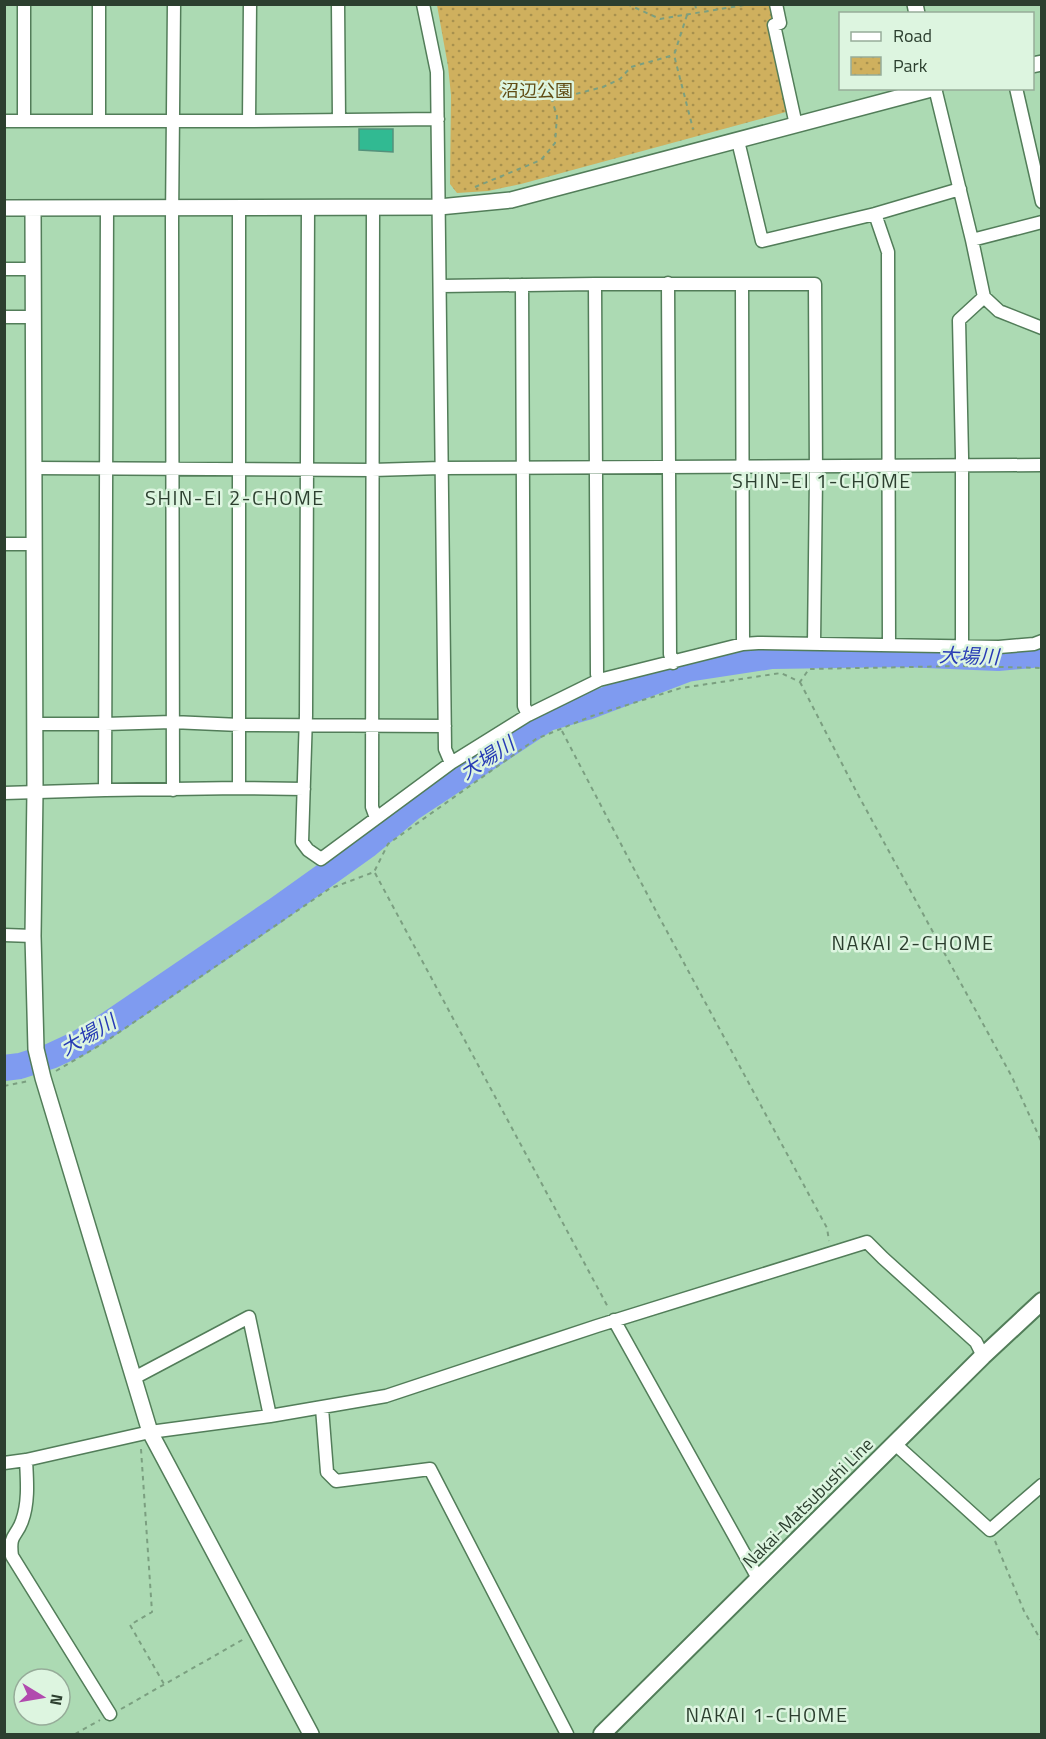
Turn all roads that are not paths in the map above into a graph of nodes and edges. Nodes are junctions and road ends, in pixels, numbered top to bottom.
1 (24, 4) edge
2 (99, 4) edge
3 (174, 4) edge
4 (250, 4) edge
5 (338, 4) edge
6 (423, 4) edge
7 (776, 4) edge
8 (927, 90) edge
9 (935, 90) edge
10 (1016, 90) edge
11 (339, 119) junction
12 (438, 119) junction
13 (4, 121) edge
14 (24, 121) junction
15 (99, 121) junction
16 (174, 121) junction
17 (249, 121) junction
18 (796, 125) junction
19 (738, 141) junction
20 (960, 189) junction
21 (1041, 202) edge
22 (107, 207) junction
23 (239, 207) junction
24 (308, 207) junction
25 (373, 207) junction
26 (439, 207) junction
27 (4, 208) edge
28 (33, 208) junction
29 (173, 208) junction
30 (875, 214) junction
31 (1041, 222) edge
32 (972, 240) junction
33 (4, 269) edge
34 (33, 269) junction
35 (595, 284) junction
36 (668, 284) junction
37 (522, 285) junction
38 (742, 285) junction
39 (441, 286) junction
40 (984, 297) junction
41 (4, 317) edge
42 (33, 317) junction
43 (1041, 328) edge
44 (889, 465) junction
45 (962, 465) junction
46 (1041, 465) edge
47 (816, 466) junction
48 (596, 467) junction
49 (669, 467) junction
50 (742, 467) junction
51 (34, 468) junction
52 (441, 468) junction
53 (523, 468) junction
54 (105, 469) junction
55 (172, 469) junction
56 (239, 469) junction
57 (307, 470) junction
58 (372, 470) junction
59 (4, 544) edge
60 (34, 544) junction
61 (1041, 641) edge
62 (743, 644) junction
63 (814, 644) junction
64 (890, 645) junction
65 (962, 647) junction
66 (673, 663) junction
67 (599, 680) junction
68 (528, 715) junction
69 (172, 722) junction
70 (34, 724) junction
71 (105, 724) junction
72 (240, 725) junction
73 (306, 725) junction
74 (372, 725) junction
75 (445, 726) junction
76 (451, 763) junction
77 (239, 788) junction
78 (173, 789) junction
79 (304, 789) junction
80 (105, 790) junction
81 (35, 791) junction
82 (4, 793) edge
83 (376, 818) junction
84 (4, 935) edge
85 (33, 936) junction
86 (1041, 1301) edge
87 (614, 1320) junction
88 (983, 1356) junction
89 (134, 1378) junction
90 (322, 1408) junction
91 (270, 1416) junction
92 (150, 1432) junction
93 (895, 1444) junction
94 (26, 1460) junction
95 (4, 1463) edge
96 (1041, 1485) edge
97 (759, 1580) junction
98 (110, 1714) road end
99 (311, 1734) edge
100 (567, 1734) edge
101 (602, 1734) edge

1 - 14 street
2 - 15 street
3 - 16 street
4 - 17 street
5 - 11 street
6 - 12 street
7 - 18 street
8 - 18 street
9 - 20 street
10 - 21 street
11 - 12 street
11 - 17 street
12 - 26 street
13 - 14 street
14 - 15 street
15 - 16 street
16 - 17 street
16 - 29 street
18 - 19 street
19 - 26 street
19 - 30 street
20 - 30 street
20 - 32 street
22 - 28 street
22 - 29 street
22 - 54 street
23 - 24 street
23 - 29 street
23 - 56 street
24 - 25 street
24 - 57 street
25 - 26 street
25 - 58 street
26 - 39 street
27 - 28 street
28 - 34 street
29 - 55 street
30 - 44 street
31 - 32 street
32 - 40 street
33 - 34 street
34 - 42 street
35 - 36 street
35 - 37 street
35 - 48 street
36 - 38 street
36 - 49 street
37 - 39 street
37 - 53 street
38 - 47 street
38 - 50 street
39 - 52 street
40 - 43 street
40 - 45 street
41 - 42 street
42 - 51 street
44 - 45 street
44 - 47 street
44 - 64 street
45 - 46 street
45 - 65 street
47 - 50 street
47 - 63 street
48 - 49 street
48 - 53 street
48 - 67 street
49 - 50 street
49 - 66 street
50 - 62 street
51 - 54 street
51 - 60 street
52 - 53 street
52 - 58 street
52 - 75 street
53 - 68 street
54 - 55 street
54 - 71 street
55 - 56 street
55 - 69 street
56 - 57 street
56 - 72 street
57 - 58 street
57 - 73 street
58 - 74 street
59 - 60 street
60 - 70 street
61 - 65 street
62 - 63 street
62 - 66 street
63 - 64 street
64 - 65 street
66 - 67 street
67 - 68 street
68 - 76 street
69 - 71 street
69 - 72 street
69 - 78 street
70 - 71 street
70 - 81 street
71 - 80 street
72 - 73 street
72 - 77 street
73 - 74 street
73 - 79 street
74 - 75 street
74 - 83 street
75 - 76 street
76 - 83 street
77 - 78 street
77 - 79 street
78 - 80 street
79 - 83 street
80 - 81 street
81 - 82 street
81 - 85 street
84 - 85 street
85 - 89 street
86 - 88 main road, Nakai-Matsubushi Line
87 - 88 street
87 - 90 street
87 - 97 street
88 - 93 main road, Nakai-Matsubushi Line
89 - 91 street
89 - 92 street
90 - 91 street
90 - 100 street
91 - 92 street
92 - 94 street
92 - 99 street
93 - 96 street
93 - 97 main road, Nakai-Matsubushi Line
94 - 95 street
94 - 98 street
97 - 101 main road, Nakai-Matsubushi Line

